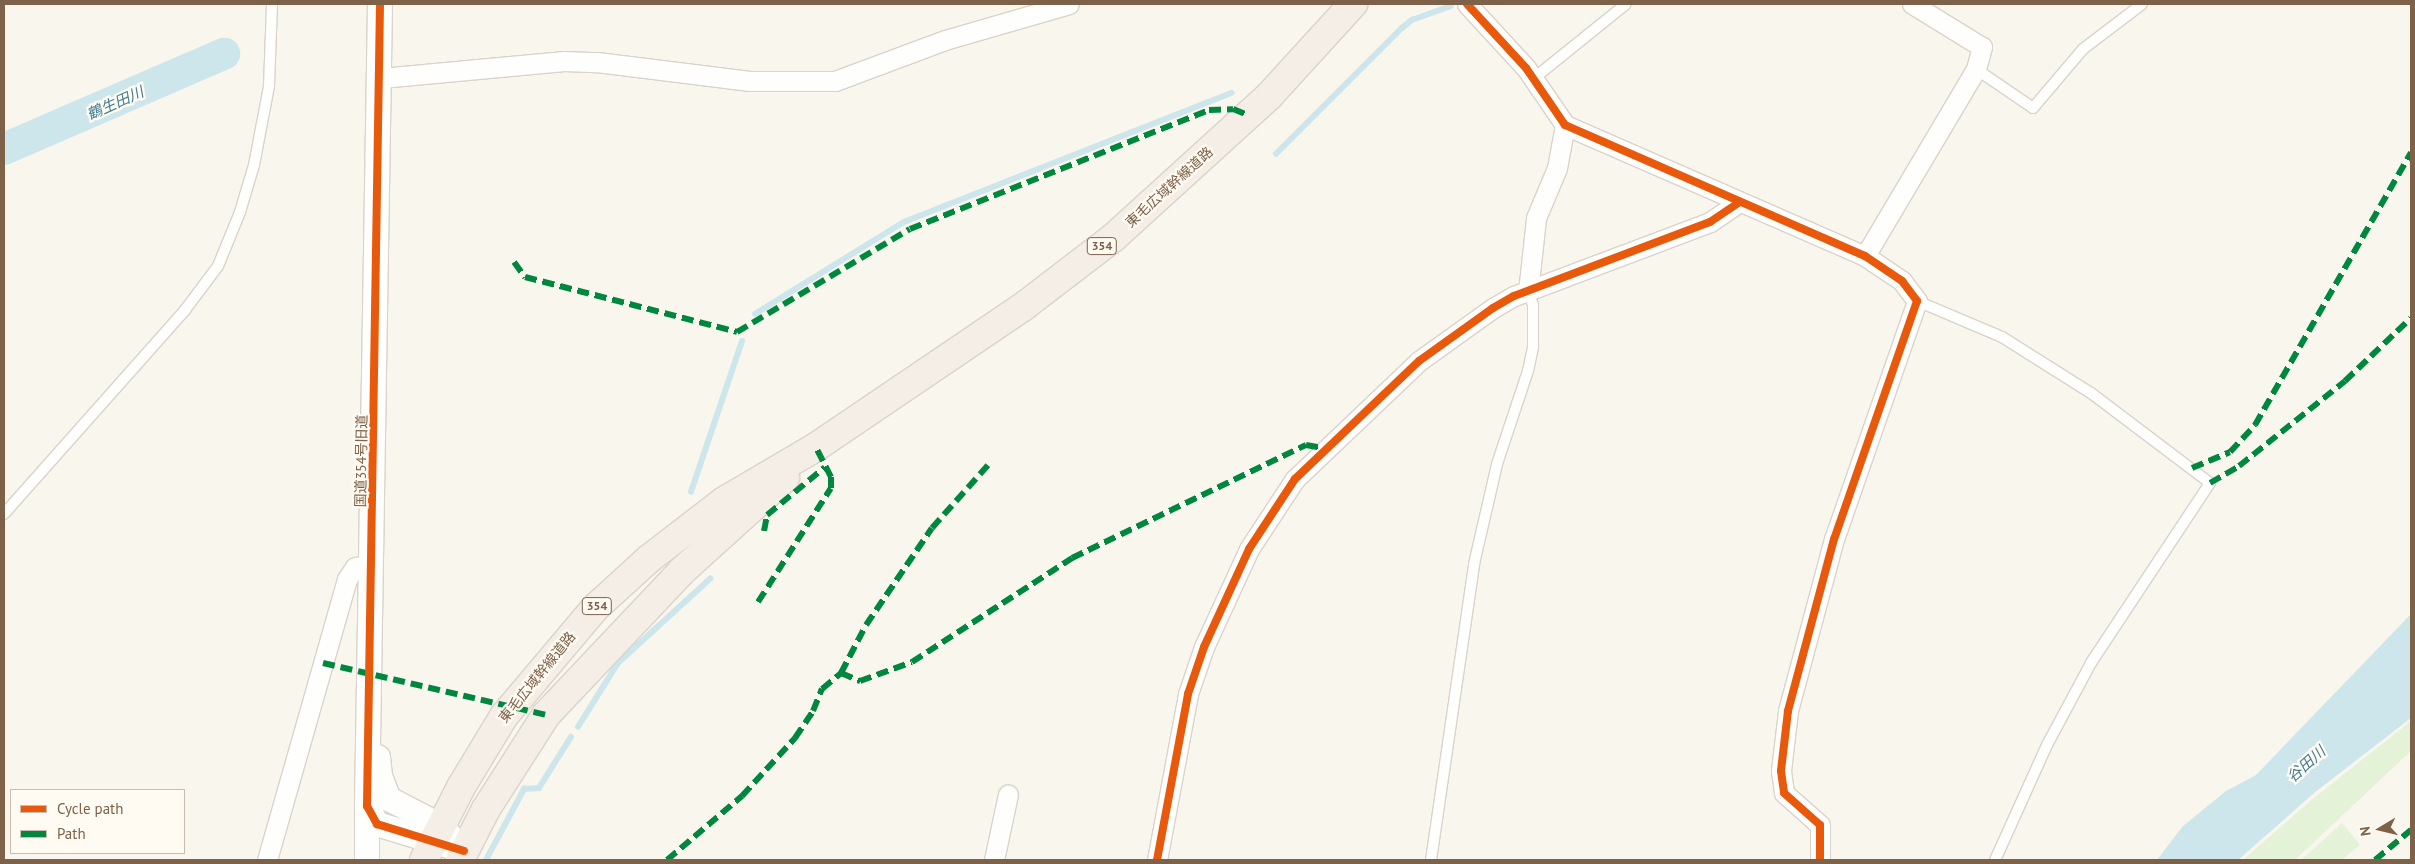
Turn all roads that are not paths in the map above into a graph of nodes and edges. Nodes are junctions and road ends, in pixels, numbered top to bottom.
1 (272, 4) edge
2 (380, 4) edge
3 (1069, 4) edge
4 (1353, 4) edge
5 (1467, 4) edge
6 (1626, 4) edge
7 (1912, 4) edge
8 (2142, 4) edge
9 (1976, 69) junction
10 (381, 78) junction
11 (1532, 79) junction
12 (1566, 125) junction
13 (1738, 203) junction
14 (1866, 256) junction
15 (1528, 292) junction
16 (1917, 301) junction
17 (816, 447) junction
18 (4, 514) edge
19 (372, 565) junction
20 (371, 674) junction
21 (1008, 794) dead end
22 (367, 806) junction
23 (432, 843) edge
24 (462, 856) edge
25 (267, 860) edge
26 (367, 860) edge
27 (994, 860) edge
28 (1157, 860) edge
29 (1431, 860) edge
30 (1820, 860) edge
31 (1995, 860) edge

1 - 18 lane
2 - 10 street, 国道354号旧道
3 - 10 street
4 - 17 highway, 東毛広域幹線道路 / 354
5 - 11 street
6 - 11 lane
7 - 9 street
8 - 9 lane
9 - 14 street
10 - 19 street, 国道354号旧道
11 - 12 street
12 - 13 street
12 - 15 street
13 - 14 street
13 - 15 street
14 - 16 street
15 - 28 street
15 - 29 lane
16 - 30 street
16 - 31 lane
17 - 23 highway, 東毛広域幹線道路 / 354
17 - 24 highway, 東毛広域幹線道路 / 354
19 - 20 street, 国道354号旧道
19 - 25 street
20 - 22 street, 国道354号旧道
20 - 23 street, 国道354号旧道
21 - 27 street
22 - 23 street, 国道354号旧道
22 - 26 street
23 - 24 street, 国道354号旧道

